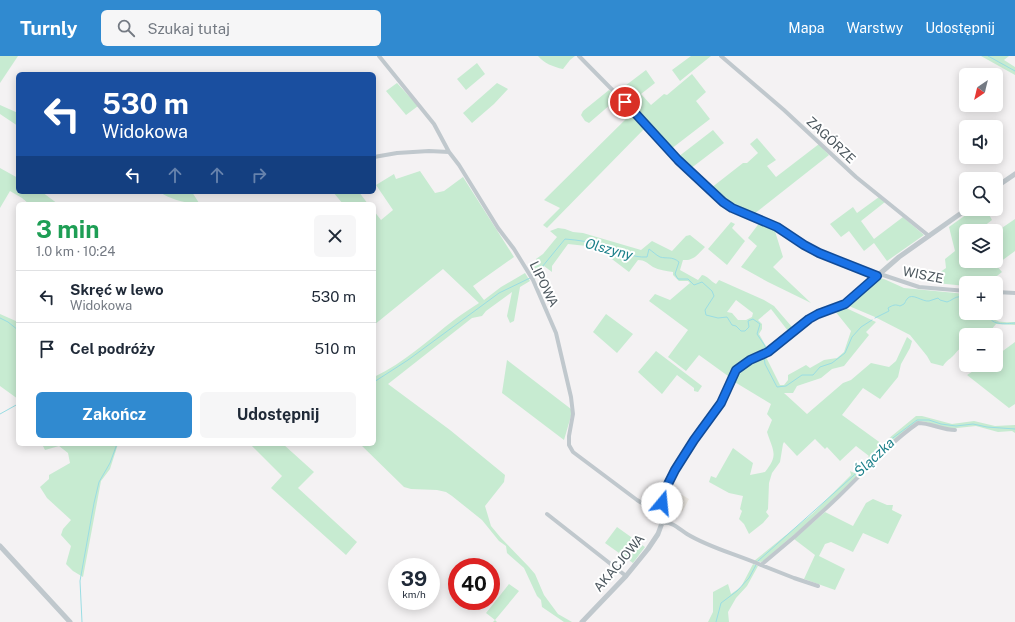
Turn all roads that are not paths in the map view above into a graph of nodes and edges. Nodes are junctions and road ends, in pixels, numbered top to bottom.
1 (379, 56) edge
2 (579, 56) edge
3 (721, 56) edge
4 (449, 152) junction
5 (376, 157) edge
6 (1015, 174) edge
7 (1003, 182) edge
8 (959, 215) edge
9 (929, 236) junction
10 (877, 276) junction
11 (959, 290) edge
12 (1003, 292) edge
13 (1015, 293) edge
14 (956, 430) dead end
15 (547, 514) dead end
16 (662, 516) junction
17 (662, 523) junction
18 (0, 546) edge
19 (761, 565) junction
20 (626, 576) junction
21 (818, 586) dead end
22 (70, 622) edge
23 (582, 622) edge

1 - 4 street, LIPOWA
2 - 10 street, WISZE
3 - 9 street, ZAGÓRZE
4 - 5 street
4 - 16 street, LIPOWA
6 - 7 street
8 - 9 street, AKACJOWA
9 - 10 street, AKACJOWA
10 - 11 street, WISZE
10 - 16 street, AKACJOWA
12 - 13 street
14 - 19 street
15 - 20 street
16 - 17 street, AKACJOWA
17 - 19 street
17 - 20 street, AKACJOWA
18 - 22 street
19 - 21 street
20 - 23 street, AKACJOWA

